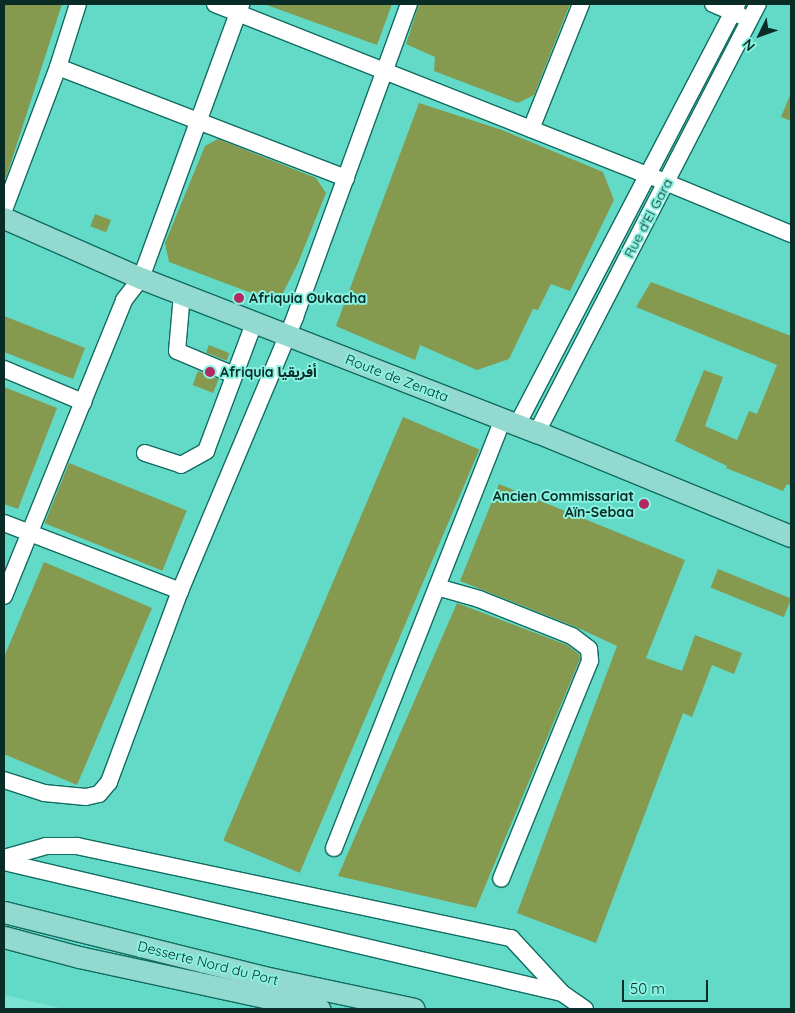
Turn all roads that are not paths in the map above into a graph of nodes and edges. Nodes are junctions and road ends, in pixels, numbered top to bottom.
1 (78, 4) edge
2 (215, 4) edge
3 (409, 4) edge
4 (581, 4) edge
5 (713, 4) edge
6 (758, 4) edge
7 (239, 8) edge
8 (734, 8) edge
9 (750, 21) junction
10 (58, 67) junction
11 (385, 72) junction
12 (200, 121) junction
13 (531, 129) junction
14 (648, 174) junction
15 (346, 178) junction
16 (667, 182) junction
17 (4, 210) edge
18 (4, 218) edge
19 (791, 234) edge
20 (141, 278) junction
21 (182, 294) junction
22 (254, 323) junction
23 (287, 336) junction
24 (4, 369) edge
25 (234, 375) junction
26 (83, 402) junction
27 (519, 425) junction
28 (145, 453) dead end
29 (4, 524) edge
30 (30, 533) junction
31 (791, 536) edge
32 (437, 587) junction
33 (180, 591) junction
34 (4, 596) edge
35 (4, 780) edge
36 (334, 848) dead end
37 (4, 858) edge
38 (4, 862) edge
39 (501, 879) dead end
40 (4, 912) edge
41 (4, 937) edge
42 (562, 993) junction
43 (319, 1009) edge
44 (414, 1009) edge
45 (585, 1009) edge

1 - 10 street
2 - 7 street
3 - 11 street
4 - 13 street
5 - 8 street
6 - 9 street, Rue d'El Gara
7 - 11 street
7 - 12 street
8 - 9 street
8 - 14 street, Rue d'El Gara
9 - 16 street, Rue d'El Gara
10 - 12 street
10 - 17 street
11 - 13 street
11 - 15 street
12 - 15 street
12 - 20 street
13 - 14 street
14 - 16 street
14 - 27 street, Rue d'El Gara
15 - 23 street
16 - 19 street
16 - 27 street, Rue d'El Gara
18 - 20 main road, Route de Zenata
20 - 21 main road, Route de Zenata
20 - 26 street
21 - 22 main road, Route de Zenata
21 - 25 street
22 - 23 main road, Route de Zenata
22 - 25 street
23 - 27 main road, Route de Zenata
23 - 33 street
24 - 26 street
25 - 28 street
26 - 30 street
27 - 31 main road, Route de Zenata
27 - 32 street
29 - 30 street
30 - 33 street
30 - 34 street
32 - 36 street
32 - 39 street
33 - 35 street
37 - 42 street
38 - 42 street
40 - 44 main road, Desserte Nord du Port
41 - 43 main road, Desserte Nord du Port
42 - 45 street

